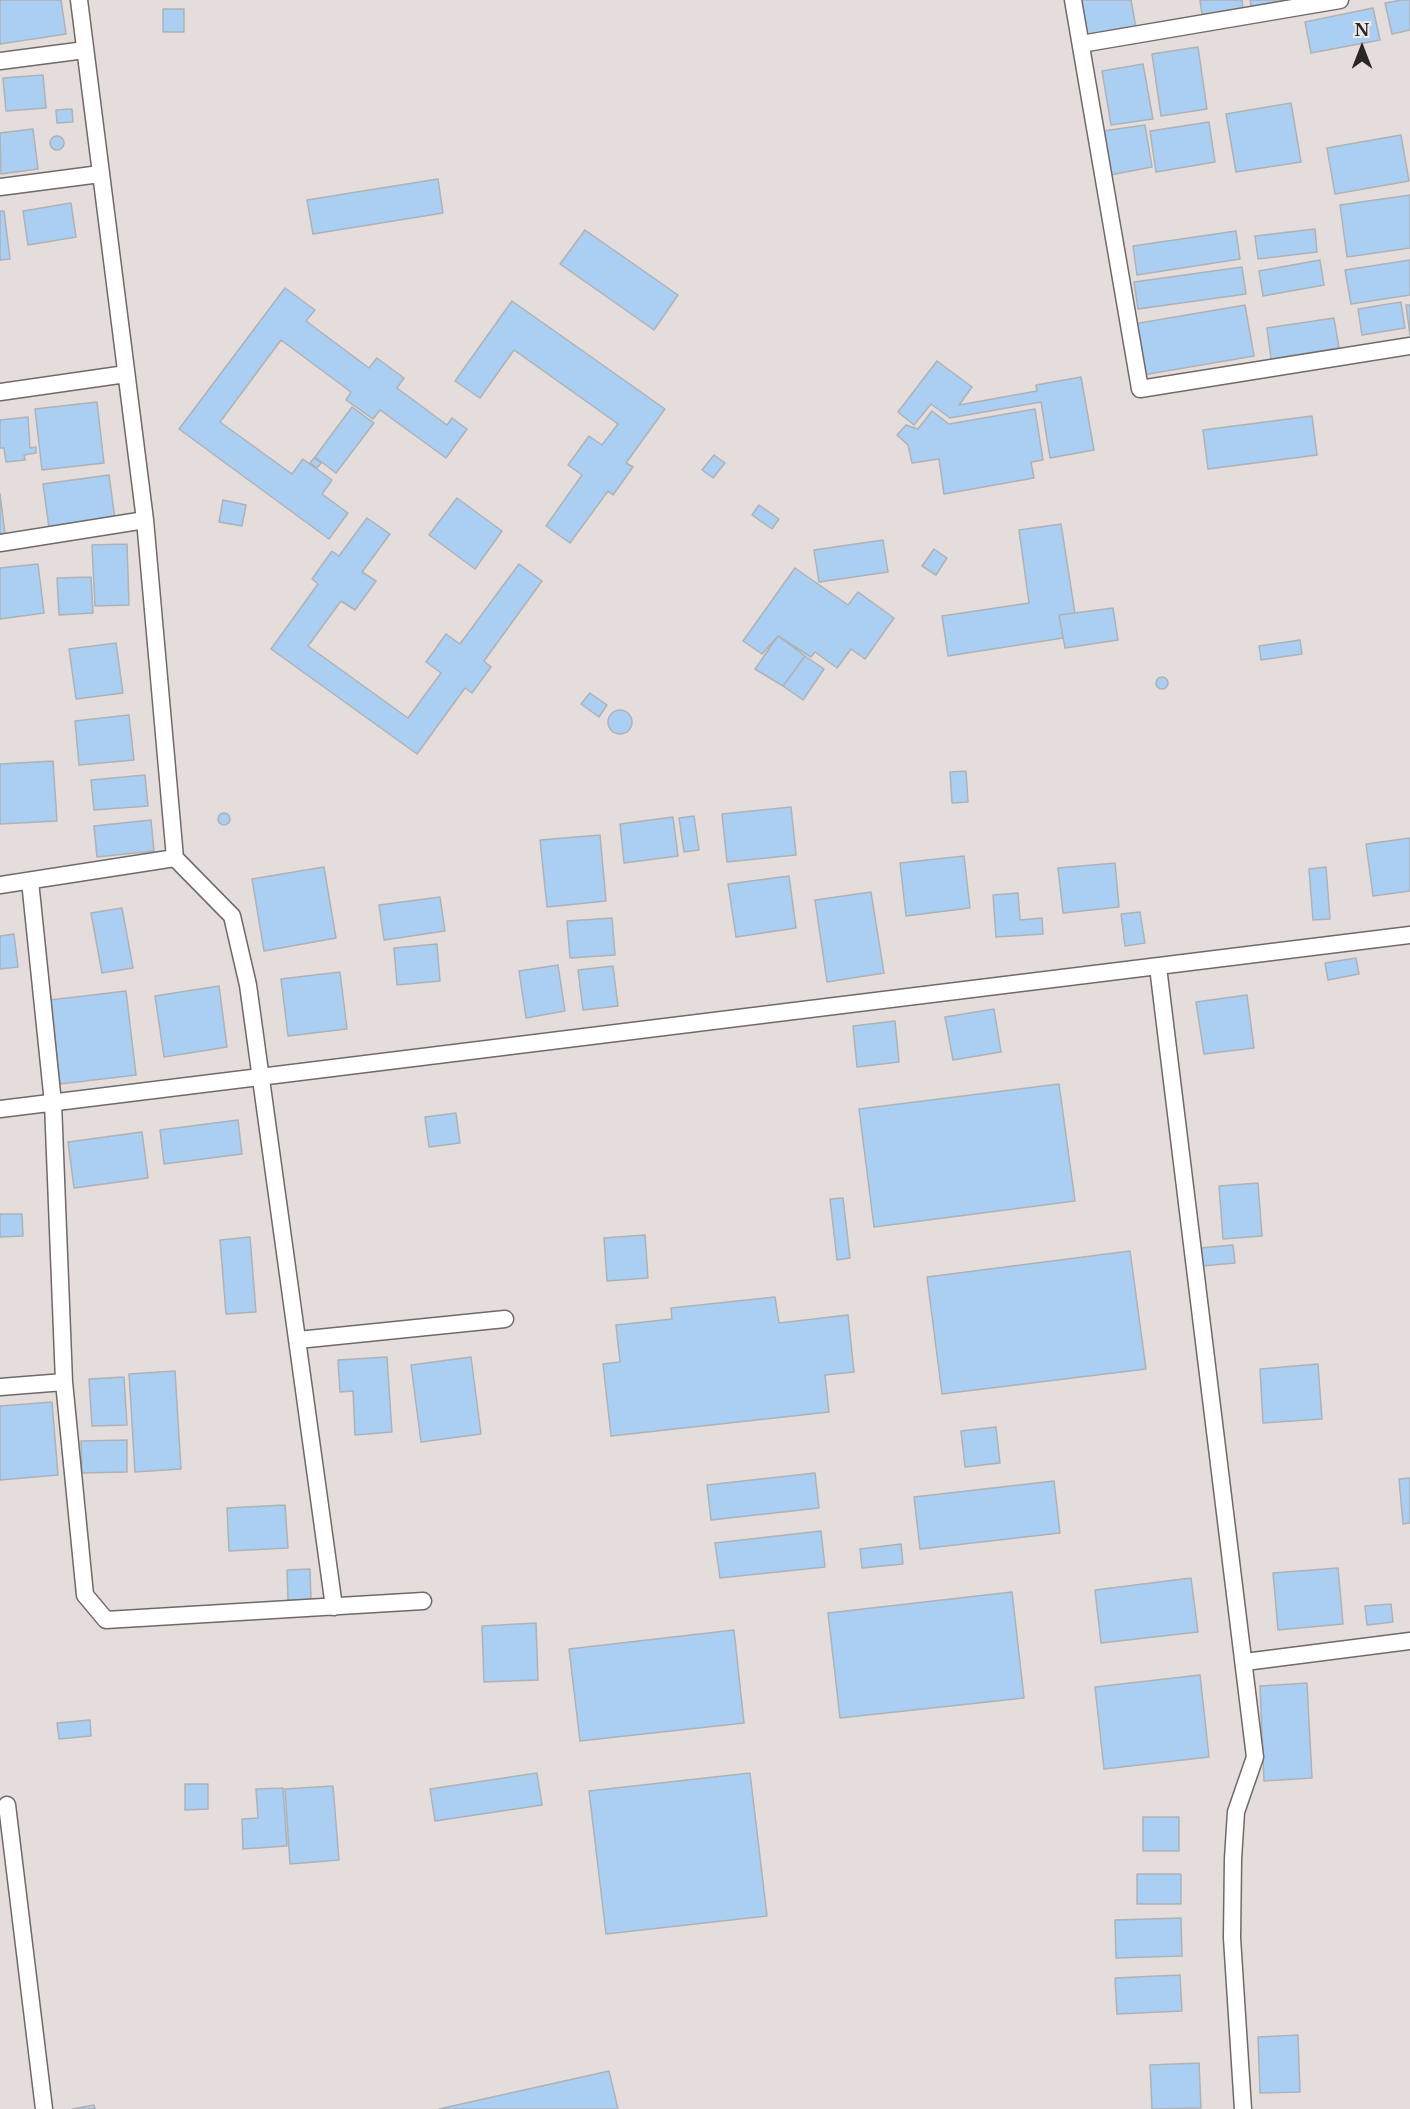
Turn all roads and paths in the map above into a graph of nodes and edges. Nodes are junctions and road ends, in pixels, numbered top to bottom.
1 (79, 0) edge
2 (1073, 0) edge
3 (1340, 0) edge
4 (1082, 44) junction
5 (85, 50) junction
6 (0, 62) edge
7 (100, 174) junction
8 (0, 187) edge
9 (1410, 346) edge
10 (126, 374) junction
11 (0, 392) edge
12 (145, 520) junction
13 (0, 543) edge
14 (175, 858) junction
15 (30, 881) junction
16 (0, 885) edge
17 (1410, 935) edge
18 (1158, 967) junction
19 (261, 1078) junction
20 (53, 1103) junction
21 (0, 1109) edge
22 (505, 1319) dead end
23 (298, 1340) junction
24 (64, 1382) junction
25 (0, 1387) edge
26 (423, 1601) dead end
27 (334, 1607) junction
28 (1410, 1641) edge
29 (1245, 1662) junction
30 (7, 1804) dead end
31 (0, 1861) edge
32 (15, 1870) junction
33 (44, 2109) edge
34 (1243, 2109) edge

1 - 5 street
2 - 4 street
3 - 4 street
4 - 9 street
5 - 6 street
5 - 7 street
7 - 8 street
7 - 10 street
10 - 11 street
10 - 12 street
12 - 13 street
12 - 14 street
14 - 15 street
14 - 19 street
15 - 16 street
15 - 20 street
17 - 18 street
18 - 19 street
18 - 29 street
19 - 20 street
19 - 23 street
20 - 21 street
20 - 24 street
22 - 23 street
23 - 27 street
24 - 25 street
24 - 27 street
26 - 27 street
28 - 29 street
29 - 34 street
30 - 32 street
31 - 32 street
32 - 33 street

